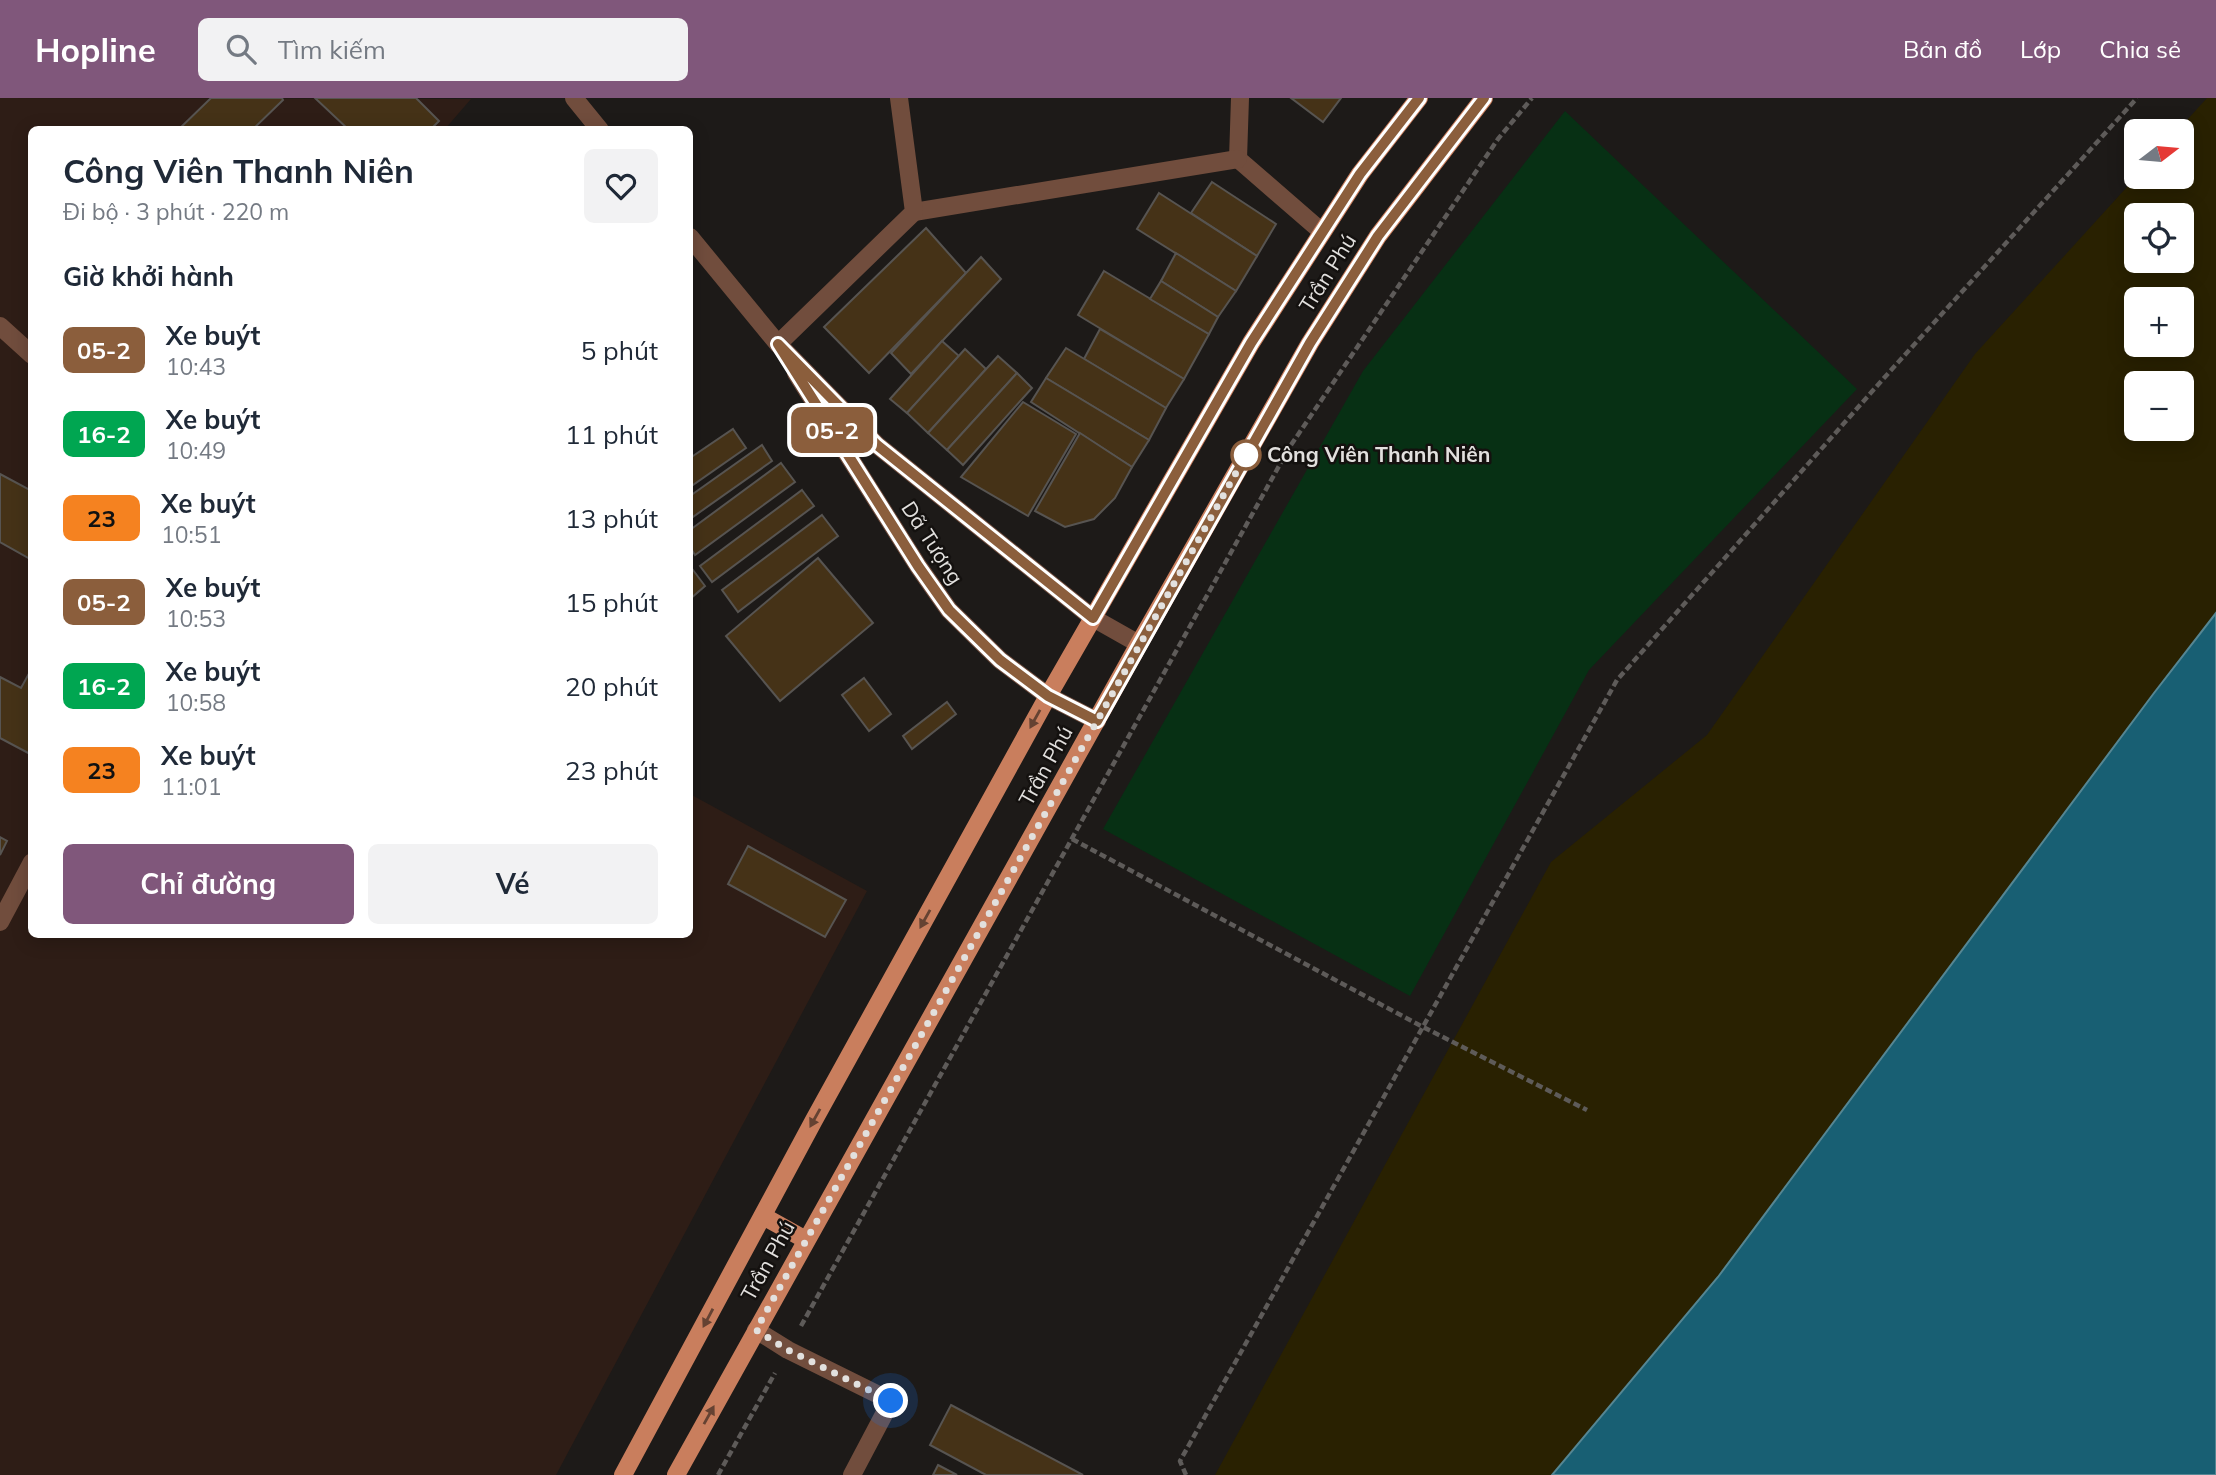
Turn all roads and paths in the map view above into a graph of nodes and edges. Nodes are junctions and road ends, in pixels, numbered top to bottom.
1 (574, 98) edge
2 (899, 98) edge
3 (1240, 98) edge
4 (1419, 98) edge
5 (1484, 98) edge
6 (1532, 98) edge
7 (2137, 98) edge
8 (597, 126) edge
9 (1238, 159) junction
10 (914, 212) junction
11 (1321, 231) junction
12 (693, 241) edge
13 (0, 326) edge
14 (778, 344) junction
15 (28, 351) edge
16 (1093, 618) junction
17 (1139, 645) junction
18 (1048, 696) junction
19 (1097, 721) junction
20 (1072, 839) junction
21 (28, 870) edge
22 (0, 922) edge
23 (1423, 1027) junction
24 (1587, 1110) dead end
25 (763, 1216) junction
26 (806, 1240) junction
27 (756, 1330) junction
28 (788, 1350) junction
29 (623, 1475) edge
30 (676, 1475) edge
31 (718, 1475) edge
32 (852, 1475) edge
33 (1186, 1475) edge

1 - 8 street
2 - 10 street
3 - 9 street
4 - 11 main road, Trần Phú
5 - 17 main road, Trần Phú
6 - 20 path
7 - 23 path
9 - 10 street
9 - 11 street
10 - 14 street
11 - 16 main road, Trần Phú
12 - 14 street, Dã Tượng
13 - 15 street
14 - 16 street, Dã Tượng
14 - 18 street, Dã Tượng
16 - 17 street, Dã Tượng
16 - 18 main road, Trần Phú
17 - 19 main road, Trần Phú
18 - 19 street, Dã Tượng
18 -> 25 main road, Trần Phú
19 - 26 main road, Trần Phú
20 - 23 path
20 - 28 path
21 - 22 street
23 - 24 path
23 - 33 path
25 - 26 main road
25 -> 29 main road, Trần Phú
26 - 27 main road, Trần Phú
27 - 28 street
30 -> 27 main road, Trần Phú
28 - 31 path
28 - 32 street

